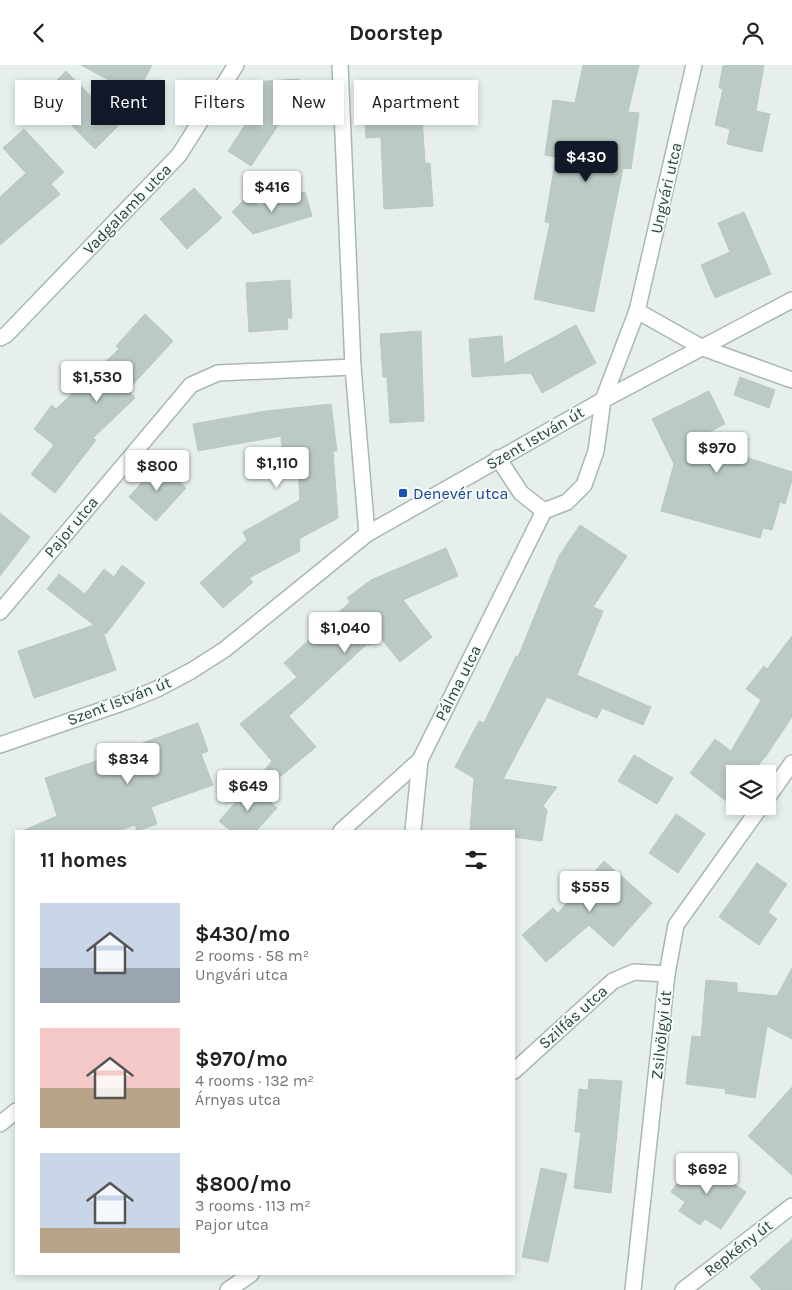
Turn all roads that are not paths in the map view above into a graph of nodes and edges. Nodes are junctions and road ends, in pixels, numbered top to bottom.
1 (236, 65) edge
2 (340, 65) edge
3 (694, 65) edge
4 (792, 300) edge
5 (637, 311) junction
6 (0, 339) edge
7 (703, 348) junction
8 (353, 367) junction
9 (792, 379) edge
10 (602, 400) junction
11 (498, 458) junction
12 (544, 511) junction
13 (367, 534) junction
14 (0, 612) edge
15 (0, 745) edge
16 (420, 760) junction
17 (792, 763) edge
18 (776, 786) edge
19 (755, 815) edge
20 (342, 830) edge
21 (413, 830) edge
22 (667, 975) junction
23 (515, 1070) edge
24 (15, 1112) edge
25 (0, 1125) edge
26 (792, 1206) edge
27 (250, 1275) edge
28 (228, 1290) edge
29 (633, 1290) edge
30 (683, 1290) edge

1 - 6 street, Vadgalamb utca
2 - 8 street
3 - 5 street, Ungvári utca
4 - 7 street, Szent István út
5 - 7 street
5 - 10 street, Ungvári utca
7 - 9 street
7 - 10 street, Szent István út
8 - 13 street
8 - 14 street, Pajor utca
10 - 11 street, Szent István út
10 - 12 street
11 - 12 street
11 - 13 street, Szent István út
12 - 16 street, Pálma utca
13 - 15 street, Szent István út
16 - 20 street, Pálma utca
16 - 21 street
17 - 18 street
19 - 22 street, Zsilvölgyi út
22 - 23 street, Szilfás utca
22 - 29 street, Zsilvölgyi út
24 - 25 street
26 - 30 street, Repkény út
27 - 28 street

